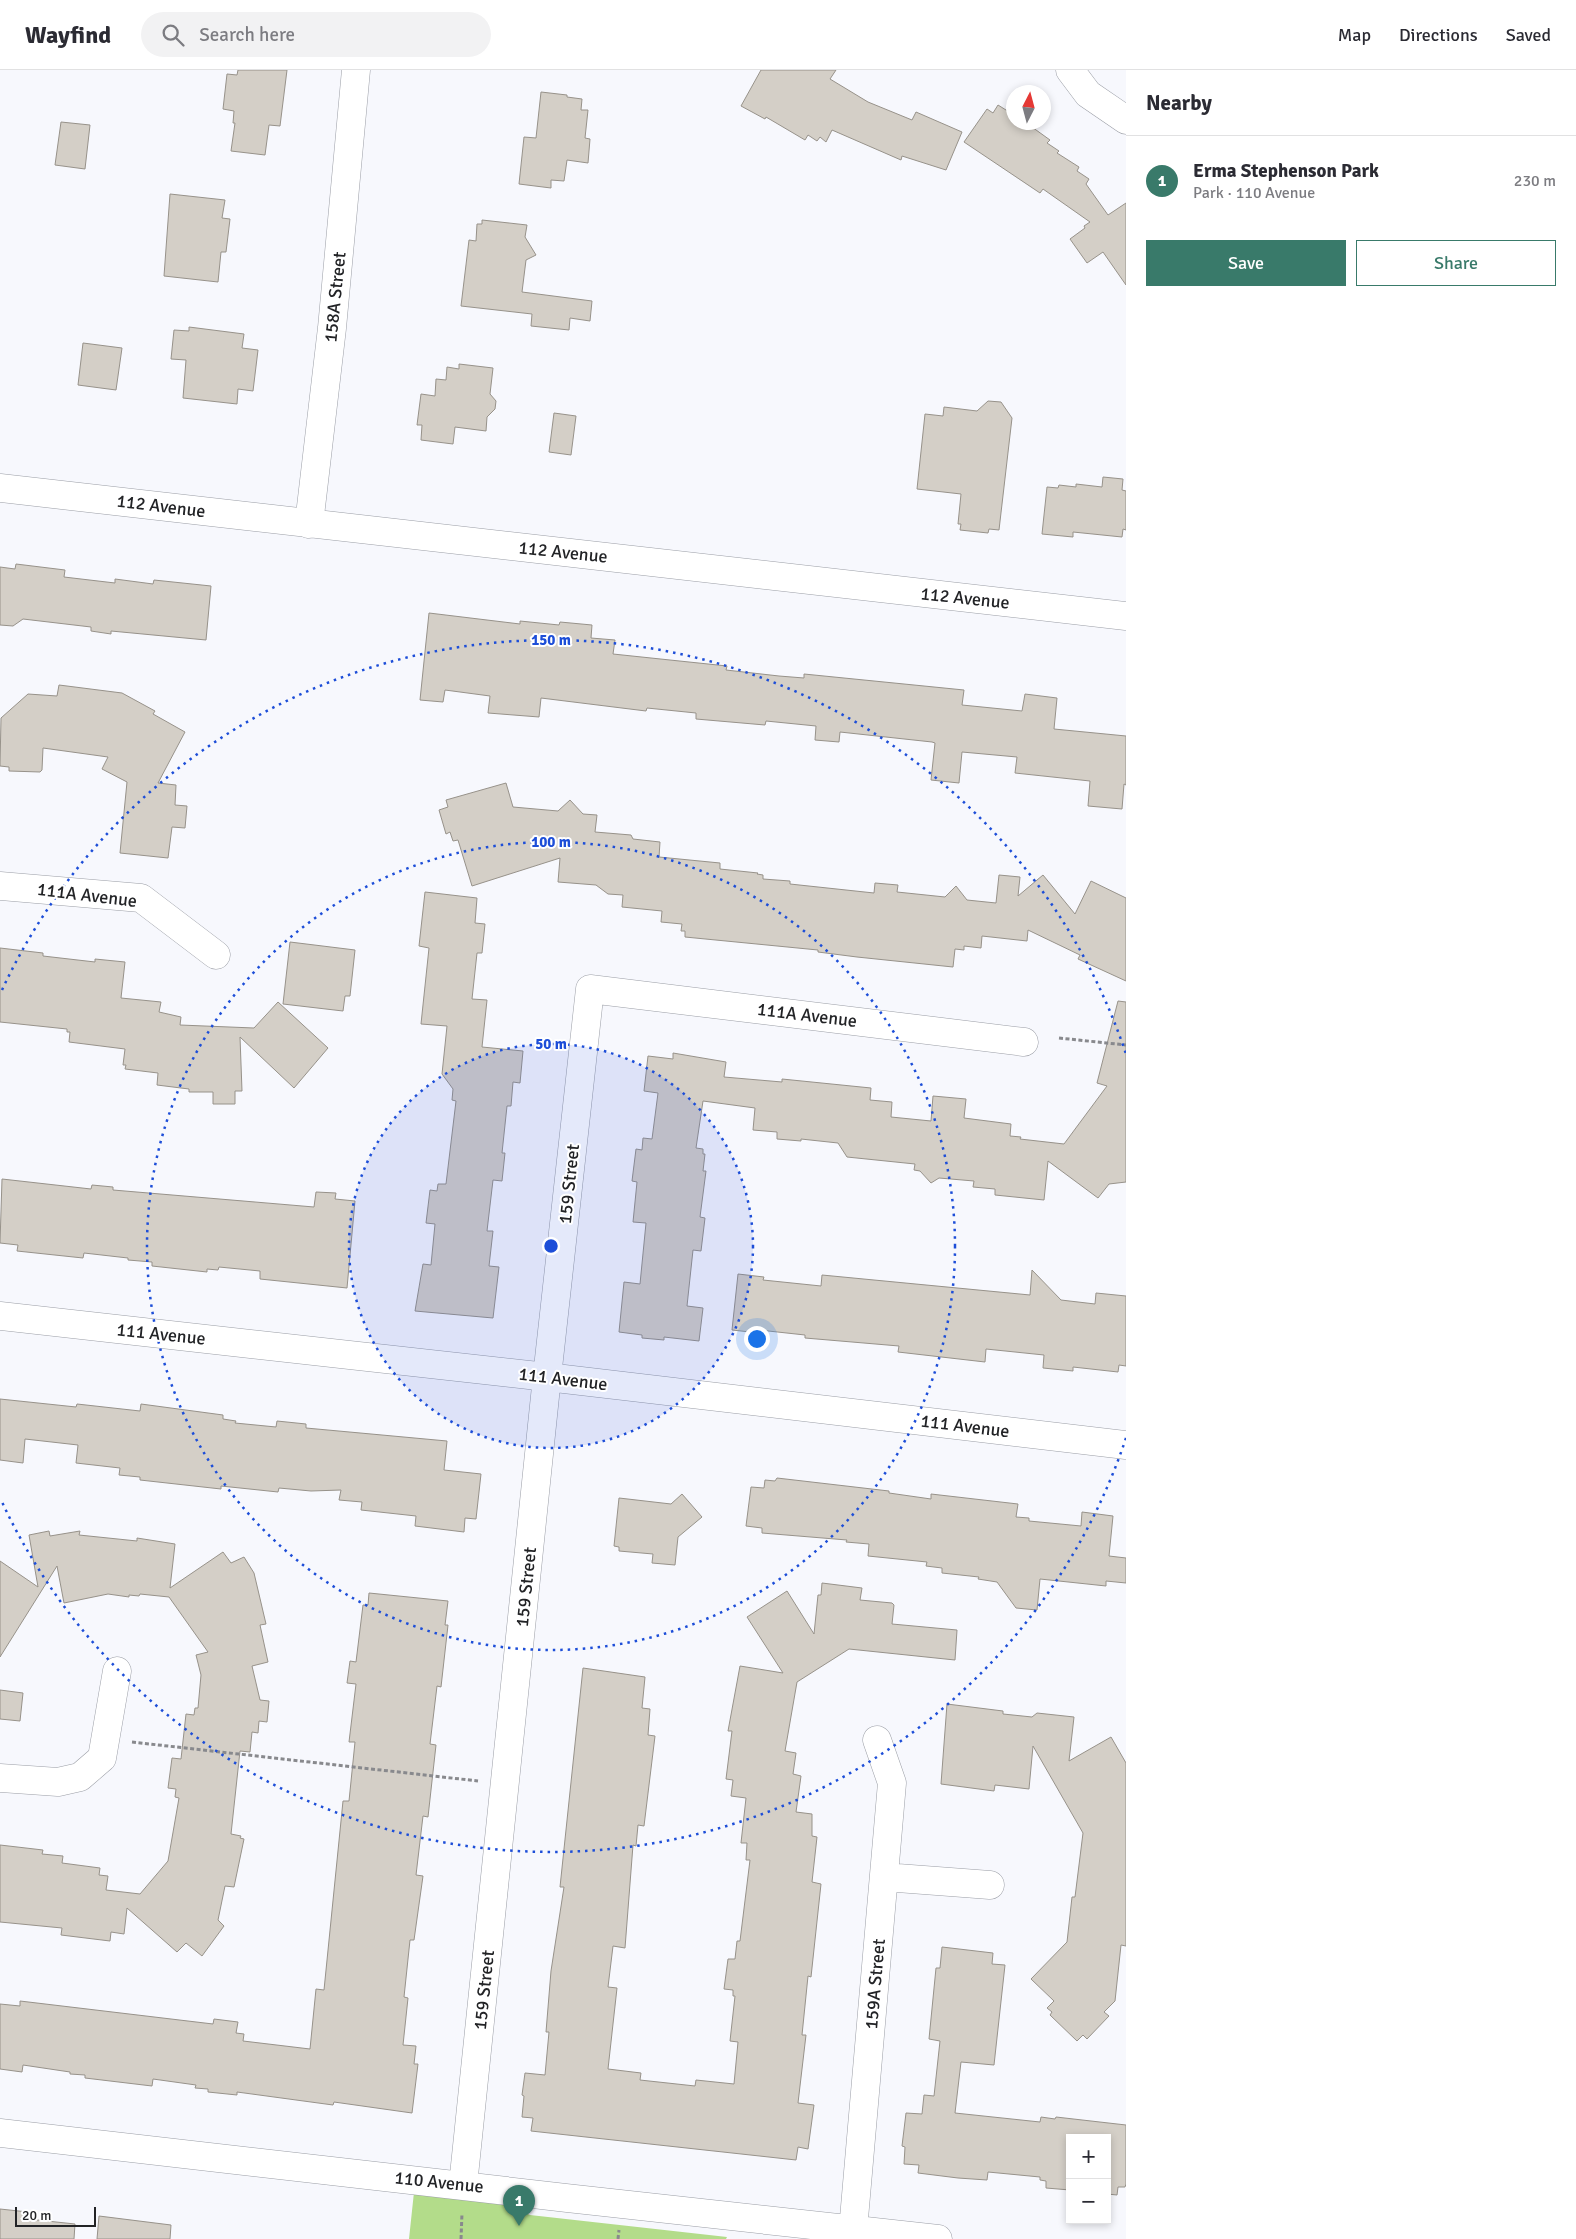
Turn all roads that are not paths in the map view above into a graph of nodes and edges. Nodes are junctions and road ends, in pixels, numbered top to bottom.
1 (356, 70) edge
2 (1070, 70) edge
3 (1126, 120) edge
4 (0, 488) edge
5 (310, 524) junction
6 (1126, 616) edge
7 (0, 886) edge
8 (216, 955) dead end
9 (590, 989) joint
10 (1024, 1042) dead end
11 (0, 1316) edge
12 (547, 1377) junction
13 (1126, 1445) edge
14 (117, 1671) dead end
15 (876, 1740) dead end
16 (0, 1778) edge
17 (884, 1878) junction
18 (990, 1885) dead end
19 (0, 2133) edge
20 (463, 2185) junction
21 (853, 2230) junction
22 (938, 2239) edge

1 - 5 street, 158A Street
2 - 3 street
4 - 5 street, 112 Avenue
5 - 6 street, 112 Avenue
7 - 8 street, 111A Avenue
9 - 10 street, 111A Avenue
9 - 12 street, 159 Street
11 - 12 street, 111 Avenue
12 - 13 street, 111 Avenue
12 - 20 street, 159 Street
14 - 16 street
15 - 17 street, 159A Street
17 - 18 street
17 - 21 street, 159A Street
19 - 20 street, 110 Avenue
20 - 21 street, 110 Avenue
21 - 22 street, 110 Avenue

